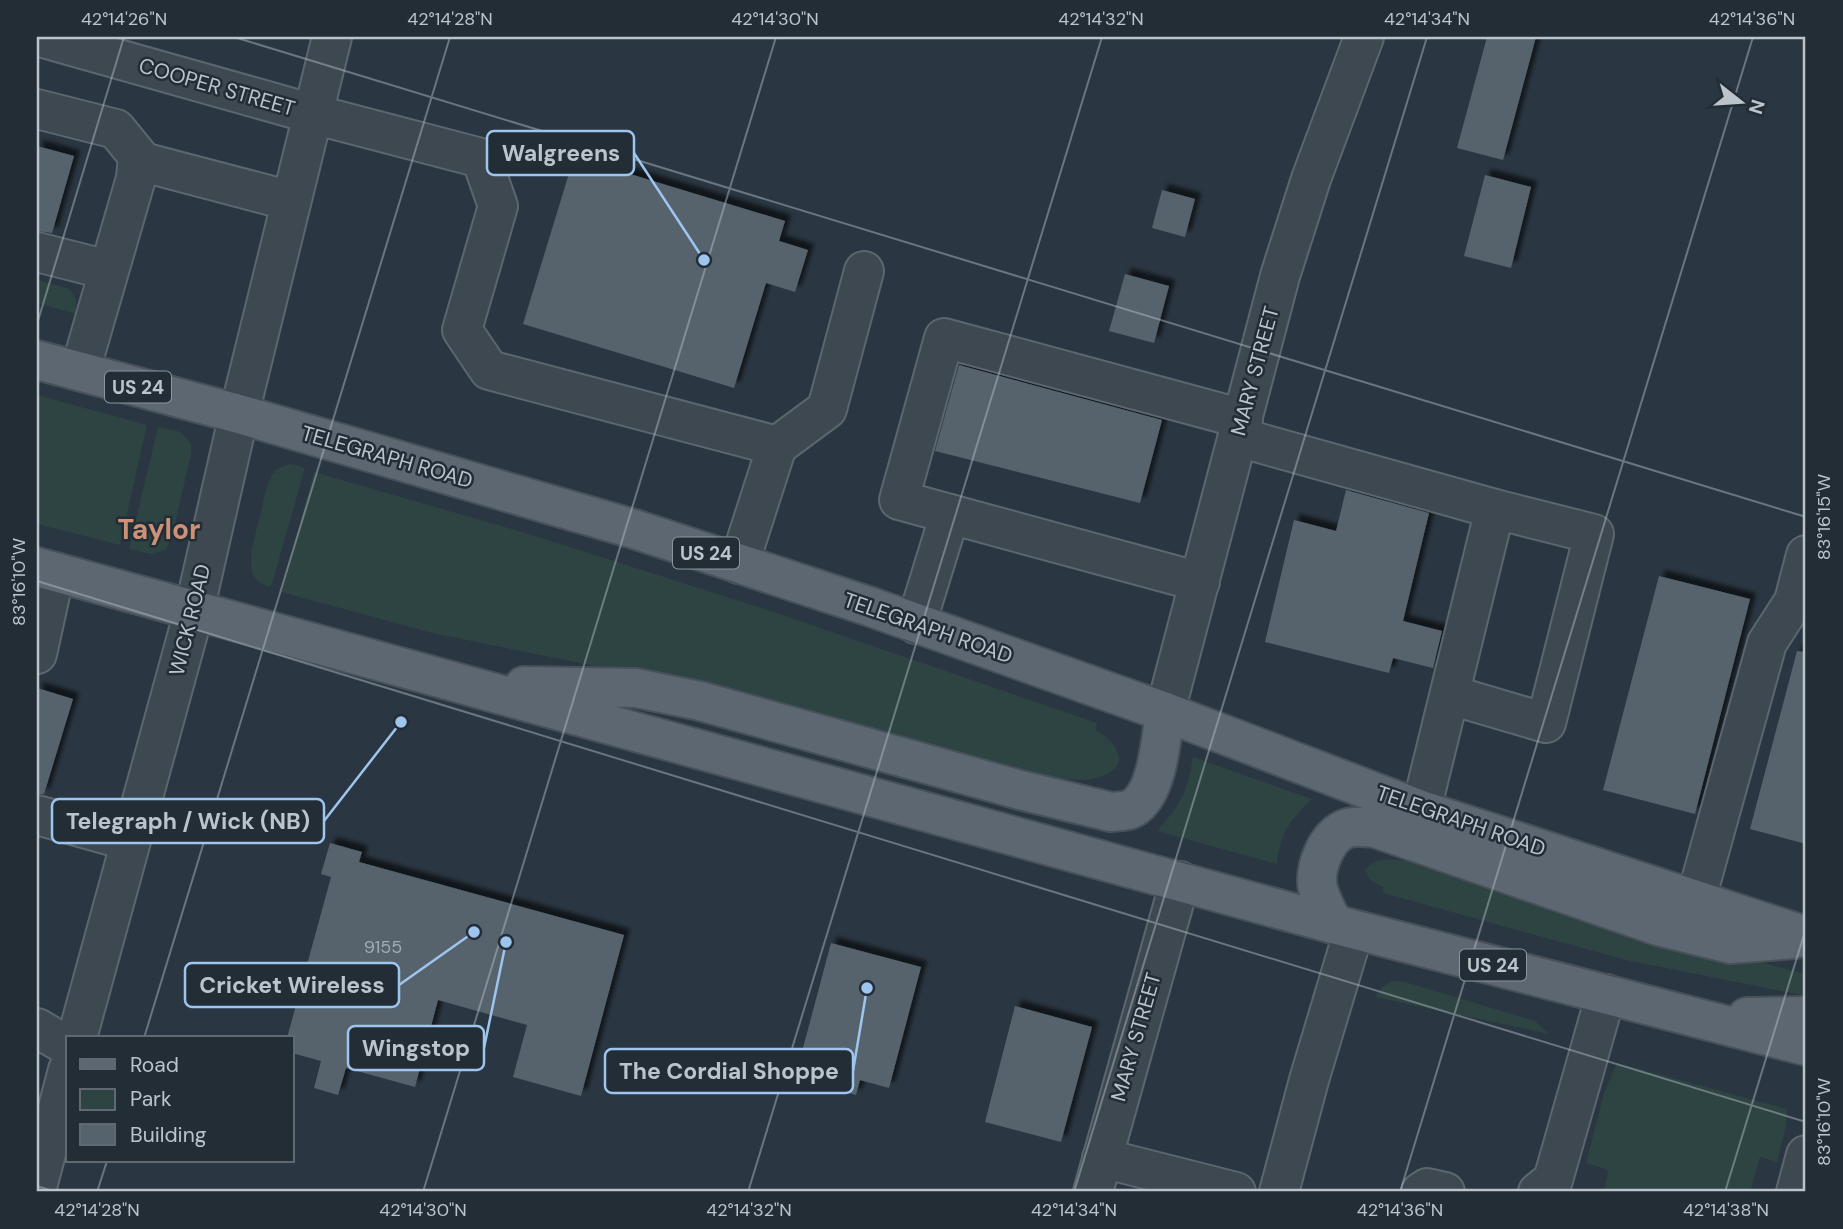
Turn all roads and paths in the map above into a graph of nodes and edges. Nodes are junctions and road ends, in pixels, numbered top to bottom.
1 (40, 37) edge
2 (332, 37) edge
3 (1364, 37) edge
4 (37, 109) edge
5 (313, 114) junction
6 (37, 131) edge
7 (138, 159) junction
8 (291, 201) junction
9 (37, 252) edge
10 (108, 270) junction
11 (864, 271) dead end
12 (37, 360) edge
13 (80, 371) junction
14 (239, 414) junction
15 (1240, 428) junction
16 (777, 446) junction
17 (1495, 509) junction
18 (950, 514) junction
19 (1806, 555) edge
20 (739, 564) junction
21 (46, 570) edge
22 (1200, 582) junction
23 (194, 611) junction
24 (916, 624) junction
25 (37, 654) edge
26 (466, 685) junction
27 (1451, 695) junction
28 (1165, 712) junction
29 (1421, 810) junction
30 (37, 815) edge
31 (130, 841) junction
32 (1180, 881) junction
33 (1696, 899) junction
34 (1344, 927) junction
35 (1805, 931) edge
36 (1606, 995) junction
37 (1806, 1016) edge
38 (1699, 1018) junction
39 (37, 1028) edge
40 (78, 1036) edge
41 (66, 1045) edge
42 (1806, 1046) edge
43 (66, 1078) edge
44 (1806, 1155) edge
45 (1098, 1175) edge
46 (37, 1187) edge
47 (54, 1192) edge
48 (1237, 1192) edge
49 (1279, 1192) edge
50 (1421, 1192) edge
51 (1445, 1192) edge
52 (1538, 1192) edge
53 (1796, 1192) edge

1 - 5 street, COOPER STREET
2 - 5 street, WICK ROAD
3 - 15 street, MARY STREET
4 - 7 street
5 - 8 street, WICK ROAD
5 - 16 street, COOPER STREET
6 - 7 street
7 - 8 street
7 - 10 street
8 - 14 street, WICK ROAD
9 - 10 street
10 - 13 street
11 - 16 street
12 - 13 main road, TELEGRAPH ROAD / US 24
13 - 14 main road, TELEGRAPH ROAD / US 24
14 - 20 main road, TELEGRAPH ROAD / US 24
14 - 23 street, WICK ROAD
15 - 17 street
15 - 18 street
15 - 22 street, MARY STREET
16 - 20 street
17 - 27 street
17 - 27 street
18 - 22 street
18 - 24 street
19 - 33 street
20 - 24 main road, TELEGRAPH ROAD / US 24
21 - 23 main road, US 24
21 - 25 street
22 - 28 street, MARY STREET
23 - 26 main road, US 24
23 - 31 street, WICK ROAD
24 - 28 main road, TELEGRAPH ROAD / US 24
26 - 28 main road
26 - 32 main road, US 24
27 - 29 street
28 - 29 main road, TELEGRAPH ROAD / US 24
29 - 33 main road, TELEGRAPH ROAD / US 24
30 - 31 street
31 - 40 street, WICK ROAD
32 - 34 main road, US 24
32 - 45 street, MARY STREET
33 - 35 main road, TELEGRAPH ROAD / US 24
34 - 35 main road
34 - 36 main road, US 24
34 - 49 street
36 - 38 main road, US 24
36 - 52 street
37 - 38 main road
38 - 42 main road, US 24
39 - 41 street
43 - 46 street
44 - 53 street
45 - 48 street
46 - 47 street
50 - 51 street

